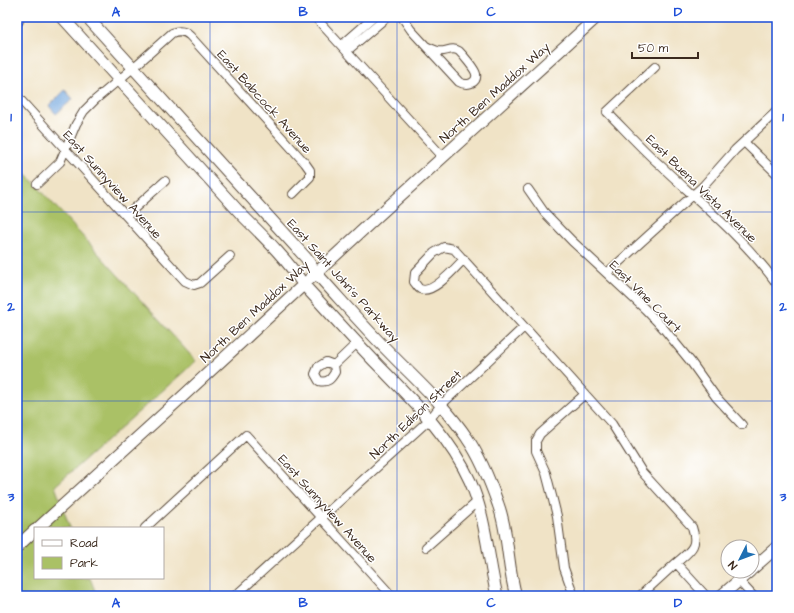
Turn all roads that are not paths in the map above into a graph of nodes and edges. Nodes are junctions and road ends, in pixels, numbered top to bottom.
1 (62, 17) edge
2 (87, 17) edge
3 (315, 17) edge
4 (374, 17) edge
5 (387, 17) edge
6 (402, 17) edge
7 (597, 17) edge
8 (426, 46) junction
9 (345, 48) junction
10 (133, 68) junction
11 (655, 68) dead end
12 (118, 79) junction
13 (17, 96) edge
14 (777, 111) edge
15 (744, 142) junction
16 (65, 149) junction
17 (443, 157) junction
18 (777, 174) edge
19 (165, 181) dead end
20 (37, 184) dead end
21 (528, 189) dead end
22 (293, 194) dead end
23 (693, 195) junction
24 (126, 216) junction
25 (230, 256) dead end
26 (464, 259) junction
27 (316, 273) junction
28 (607, 273) junction
29 (303, 284) junction
30 (777, 284) edge
31 (524, 327) junction
32 (357, 343) junction
33 (334, 365) dead end
34 (585, 394) junction
35 (441, 405) junction
36 (430, 420) junction
37 (742, 425) dead end
38 (478, 501) junction
39 (321, 518) junction
40 (39, 527) edge
41 (146, 527) edge
42 (34, 531) edge
43 (21, 544) edge
44 (777, 547) edge
45 (426, 548) dead end
46 (760, 562) edge
47 (676, 563) junction
48 (739, 581) joint
49 (235, 596) edge
50 (392, 596) edge
51 (496, 596) edge
52 (516, 596) edge
53 (574, 596) edge
54 (640, 596) edge
55 (706, 596) edge
56 (721, 596) edge
57 (753, 596) edge

1 - 12 main road
2 - 10 main road, East Saint John's Parkway
3 - 9 street
4 - 9 street
5 - 9 street
6 - 8 street
7 - 17 main road, North Ben Maddox Way
8 - 8 street
9 - 17 street
10 - 12 street
10 - 22 street, East Babcock Avenue
10 - 27 main road, East Saint John's Parkway
11 - 23 street, East Buena Vista Avenue
12 - 16 street
12 - 29 main road
13 - 16 street, East Sunnyview Avenue
14 - 15 street
15 - 18 street
15 - 23 street
16 - 20 street
16 - 24 street, East Sunnyview Avenue
17 - 27 main road, North Ben Maddox Way
19 - 24 street
21 - 28 street, East Vine Court
23 - 28 street
23 - 30 street, East Buena Vista Avenue
24 - 25 street, East Sunnyview Avenue
26 - 26 street
26 - 31 street
27 - 29 main road, North Ben Maddox Way
27 - 35 main road, East Saint John's Parkway
28 - 37 street, East Vine Court
29 - 32 main road
29 - 40 main road, North Ben Maddox Way
31 - 34 street
31 - 35 street, North Edison Street
32 - 33 street
32 - 36 main road
34 - 47 street
34 - 53 street
35 - 36 street, North Edison Street
35 - 52 main road, East Saint John's Parkway
36 - 38 main road
36 - 39 street, North Edison Street
38 - 45 street
38 - 51 main road
39 - 41 street, East Sunnyview Avenue
39 - 49 street, North Edison Street
39 - 50 street, East Sunnyview Avenue
42 - 43 main road
44 - 46 main road
47 - 54 street
47 - 55 street
48 - 56 main road
48 - 57 street

